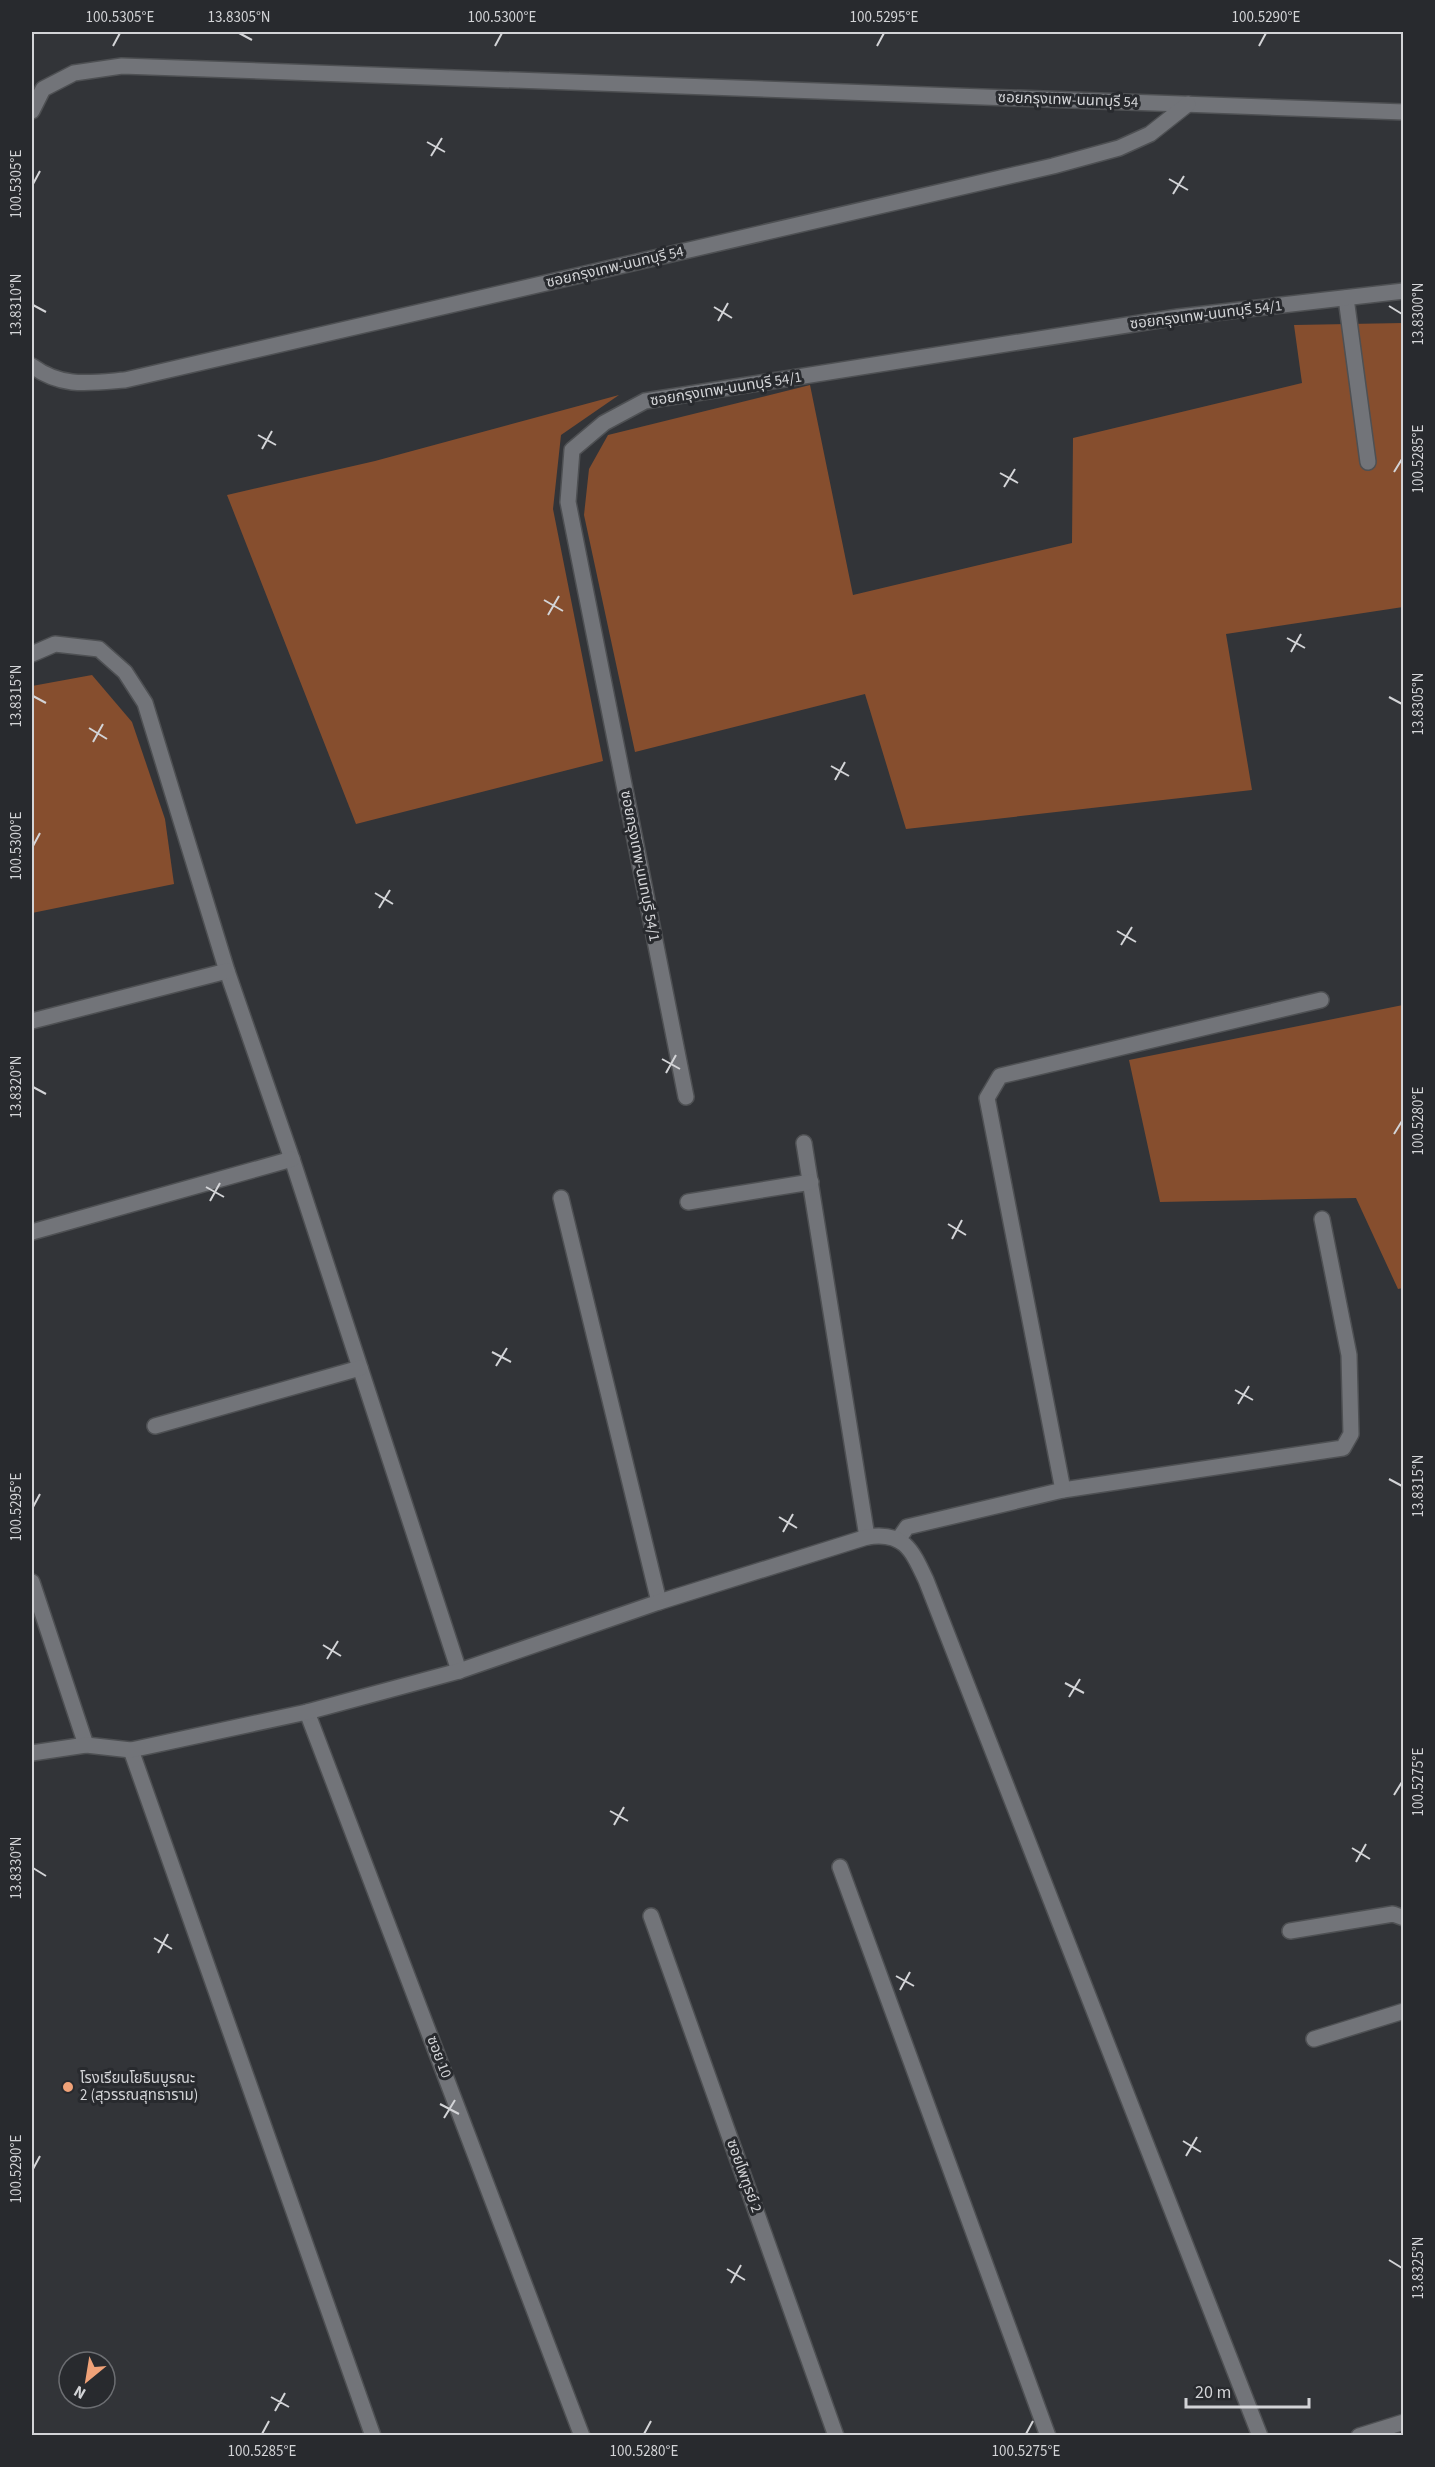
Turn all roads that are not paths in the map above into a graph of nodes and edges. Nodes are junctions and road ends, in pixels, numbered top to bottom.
1 (1188, 104) junction
2 (32, 111) edge
3 (1404, 112) edge
4 (1404, 291) edge
5 (1346, 298) junction
6 (32, 366) edge
7 (1368, 462) dead end
8 (32, 654) edge
9 (227, 971) junction
10 (1322, 1000) dead end
11 (32, 1021) edge
12 (686, 1097) dead end
13 (804, 1143) dead end
14 (292, 1159) junction
15 (811, 1182) junction
16 (561, 1198) dead end
17 (688, 1202) dead end
18 (1322, 1219) dead end
19 (32, 1232) edge
20 (360, 1368) junction
21 (155, 1426) dead end
22 (1062, 1490) junction
23 (867, 1538) junction
24 (898, 1540) junction
25 (32, 1582) edge
26 (659, 1602) junction
27 (459, 1671) junction
28 (308, 1712) junction
29 (86, 1745) junction
30 (131, 1750) junction
31 (32, 1753) edge
32 (840, 1867) dead end
33 (651, 1916) dead end
34 (1404, 1918) edge
35 (1290, 1931) dead end
36 (1404, 2011) edge
37 (1314, 2039) dead end
38 (1404, 2422) edge
39 (373, 2436) edge
40 (582, 2436) edge
41 (837, 2436) edge
42 (1048, 2436) edge
43 (1260, 2436) edge
44 (1359, 2436) edge

1 - 2 street, ซอยกรุงเทพ-นนทบุรี 54
1 - 3 street, ซอยกรุงเทพ-นนทบุรี 54
1 - 6 street, ซอยกรุงเทพ-นนทบุรี 54
4 - 5 street, ซอยกรุงเทพ-นนทบุรี 54/1
5 - 7 street
5 - 12 street, ซอยกรุงเทพ-นนทบุรี 54/1
8 - 9 street
9 - 11 street
9 - 14 street
10 - 22 street
13 - 15 street
14 - 19 street
14 - 20 street
15 - 17 street
15 - 23 street
16 - 26 street
18 - 22 street
20 - 21 street
20 - 27 street
22 - 24 street
23 - 24 street
23 - 26 street
24 - 43 street
25 - 29 street
26 - 27 street
27 - 28 street
28 - 30 street
28 - 40 street, ซอย 10
29 - 30 street
29 - 31 street
30 - 39 street
32 - 42 street
33 - 41 street, ซอยไพฑูรย์ 2
34 - 35 street
36 - 37 street
38 - 44 street

